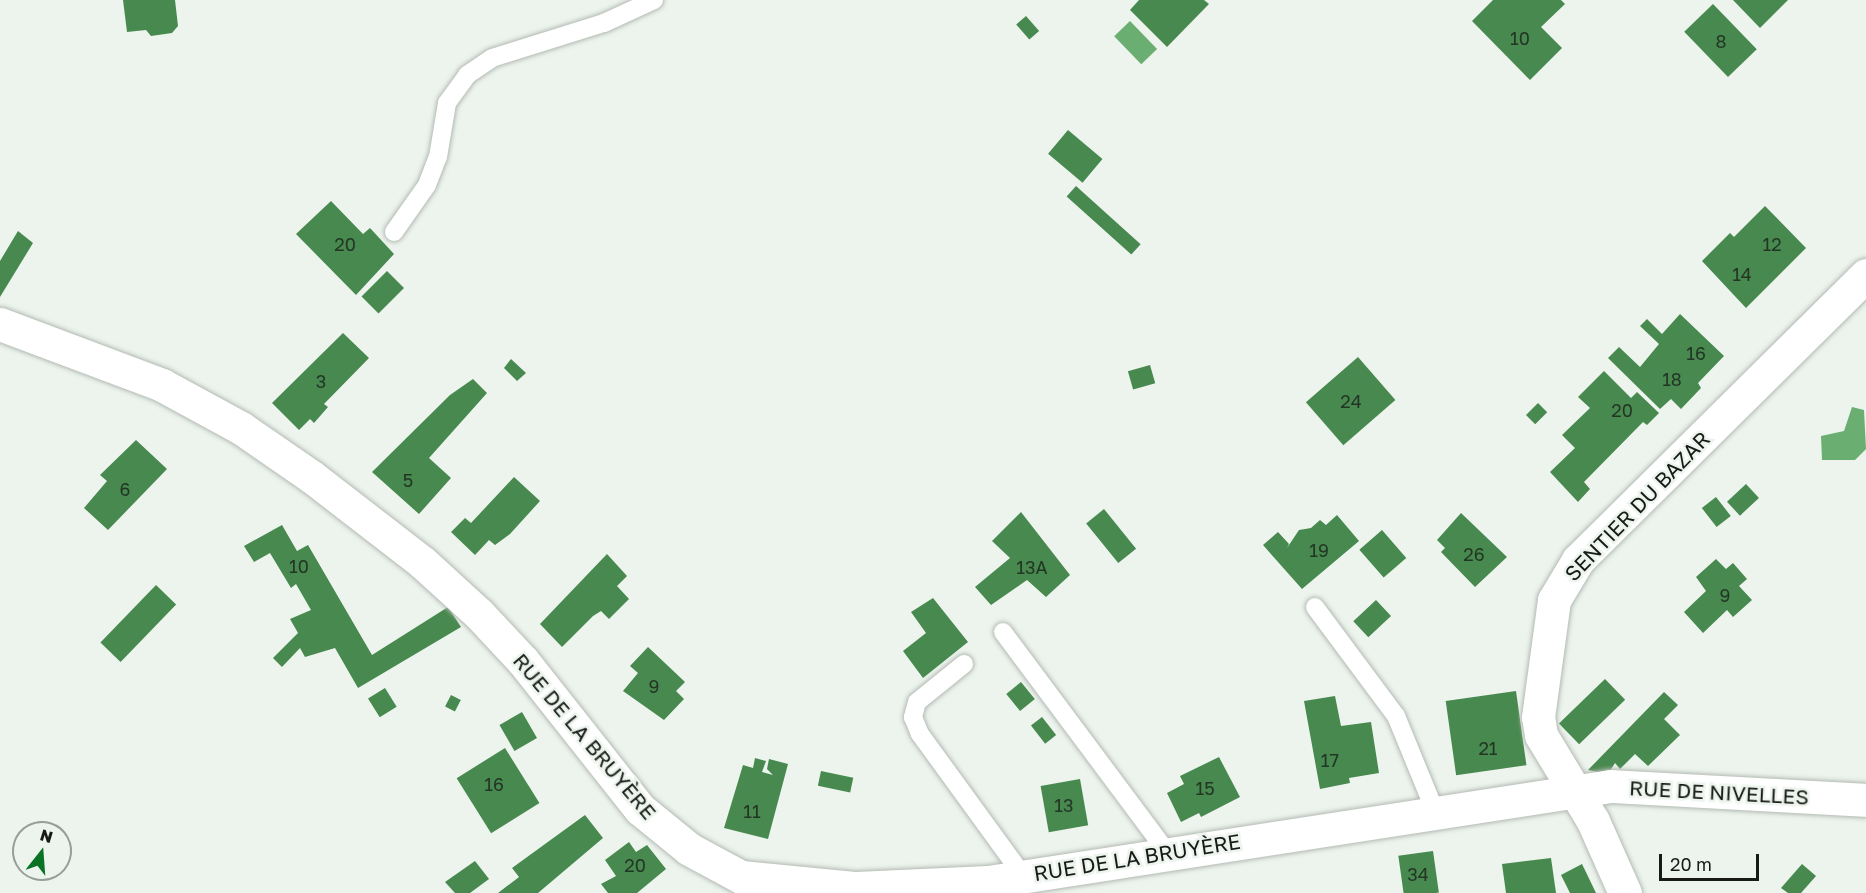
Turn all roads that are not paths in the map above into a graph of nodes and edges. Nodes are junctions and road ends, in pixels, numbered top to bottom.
1 (654, 0) edge
2 (394, 232) dead end
3 (1866, 275) edge
4 (0, 324) edge
5 (1315, 607) dead end
6 (1003, 632) dead end
7 (964, 664) dead end
8 (1571, 790) junction
9 (1866, 800) edge
10 (1435, 811) junction
11 (1166, 851) junction
12 (1023, 876) junction
13 (1625, 893) edge

1 - 2 lane
3 - 8 street, SENTIER DU BAZAR
4 - 12 street, RUE DE LA BRUYÈRE
5 - 10 lane
6 - 11 lane
7 - 12 lane
8 - 9 street, RUE DE NIVELLES
8 - 10 street, RUE DE LA BRUYÈRE
8 - 13 street, SENTIER DU BAZAR
10 - 11 street, RUE DE LA BRUYÈRE
11 - 12 street, RUE DE LA BRUYÈRE

